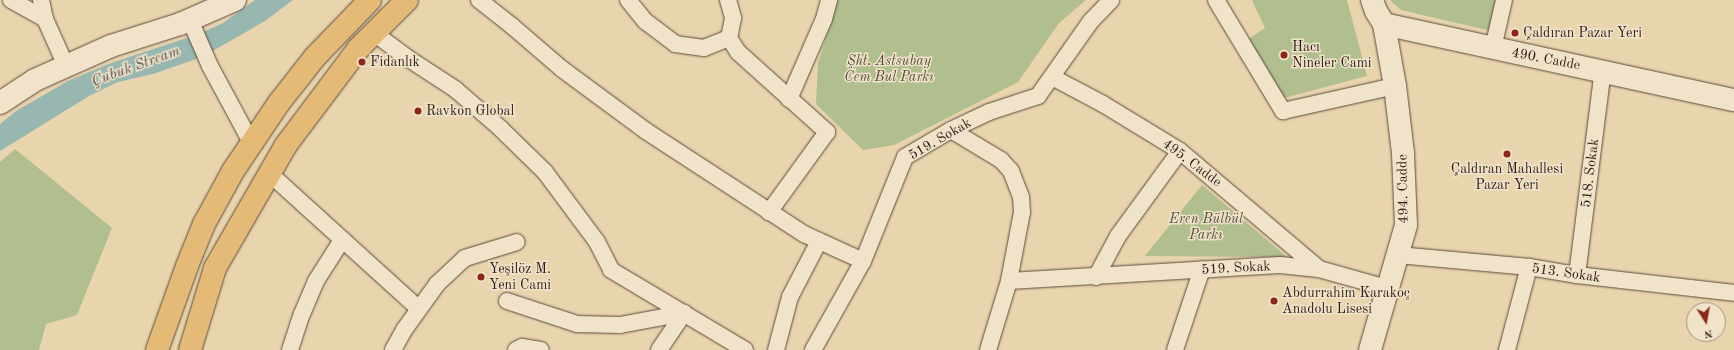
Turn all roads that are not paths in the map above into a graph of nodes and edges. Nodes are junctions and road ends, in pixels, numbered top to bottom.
1 (11, 0) edge
2 (41, 0) edge
3 (235, 0) edge
4 (370, 0) edge
5 (407, 0) edge
6 (479, 0) edge
7 (628, 0) edge
8 (728, 0) edge
9 (828, 0) edge
10 (1111, 0) edge
11 (1216, 0) edge
12 (1372, 0) edge
13 (1504, 0) edge
14 (45, 19) junction
15 (1384, 24) junction
16 (193, 27) junction
17 (374, 33) junction
18 (729, 38) junction
19 (1493, 48) junction
20 (66, 66) junction
21 (1603, 70) junction
22 (1052, 77) junction
23 (1395, 86) junction
24 (789, 99) junction
25 (1734, 100) edge
26 (0, 103) edge
27 (951, 130) junction
28 (251, 142) junction
29 (1180, 151) junction
30 (269, 173) junction
31 (769, 212) junction
32 (342, 240) junction
33 (819, 241) junction
34 (517, 242) dead end
35 (1398, 255) junction
36 (863, 261) junction
37 (1529, 267) junction
38 (1202, 269) junction
39 (1319, 269) junction
40 (1577, 275) junction
41 (1096, 277) junction
42 (1009, 281) junction
43 (1387, 288) junction
44 (1734, 293) edge
45 (507, 301) dead end
46 (419, 309) junction
47 (684, 313) junction
48 (157, 350) edge
49 (190, 350) edge
50 (290, 350) edge
51 (393, 350) edge
52 (516, 350) edge
53 (541, 350) edge
54 (659, 350) edge
55 (745, 350) edge
56 (776, 350) edge
57 (813, 350) edge
58 (988, 350) edge
59 (1175, 350) edge
60 (1370, 350) edge
61 (1507, 350) edge

1 - 14 street
2 - 14 street
3 - 16 street
4 - 28 highway
5 - 17 highway
6 - 31 street
7 - 18 street
8 - 18 street
9 - 24 street
10 - 22 street, 519. Sokak
11 - 23 street
12 - 15 street
13 - 19 street
14 - 20 street
15 - 19 street, 490. Cadde
15 - 23 street, 494. Cadde
16 - 20 street
16 - 28 street
17 - 30 highway
17 - 47 street
18 - 24 street
19 - 21 street, 490. Cadde
20 - 26 street
21 - 25 street, 490. Cadde
21 - 40 street, 518. Sokak
22 - 27 street, 519. Sokak
22 - 29 street, 495. Cadde
23 - 35 street, 494. Cadde
24 - 31 street
27 - 36 street, 519. Sokak
27 - 42 street
28 - 48 highway
29 - 39 street, 495. Cadde
29 - 41 street
30 - 32 street
30 - 49 highway
31 - 33 street
32 - 46 street
32 - 50 street
33 - 36 street
33 - 56 street
34 - 46 street
35 - 37 street, 513. Sokak
35 - 43 street, 494. Cadde
36 - 57 street, 519. Sokak
37 - 40 street, 513. Sokak
37 - 61 street
38 - 39 street, 519. Sokak
38 - 41 street, 519. Sokak
38 - 59 street
39 - 43 street, 519. Sokak
40 - 44 street, 513. Sokak
41 - 42 street, 519. Sokak
42 - 58 street
43 - 60 street, 494. Cadde
45 - 47 street
46 - 51 street
47 - 54 street
47 - 55 street
52 - 53 street

